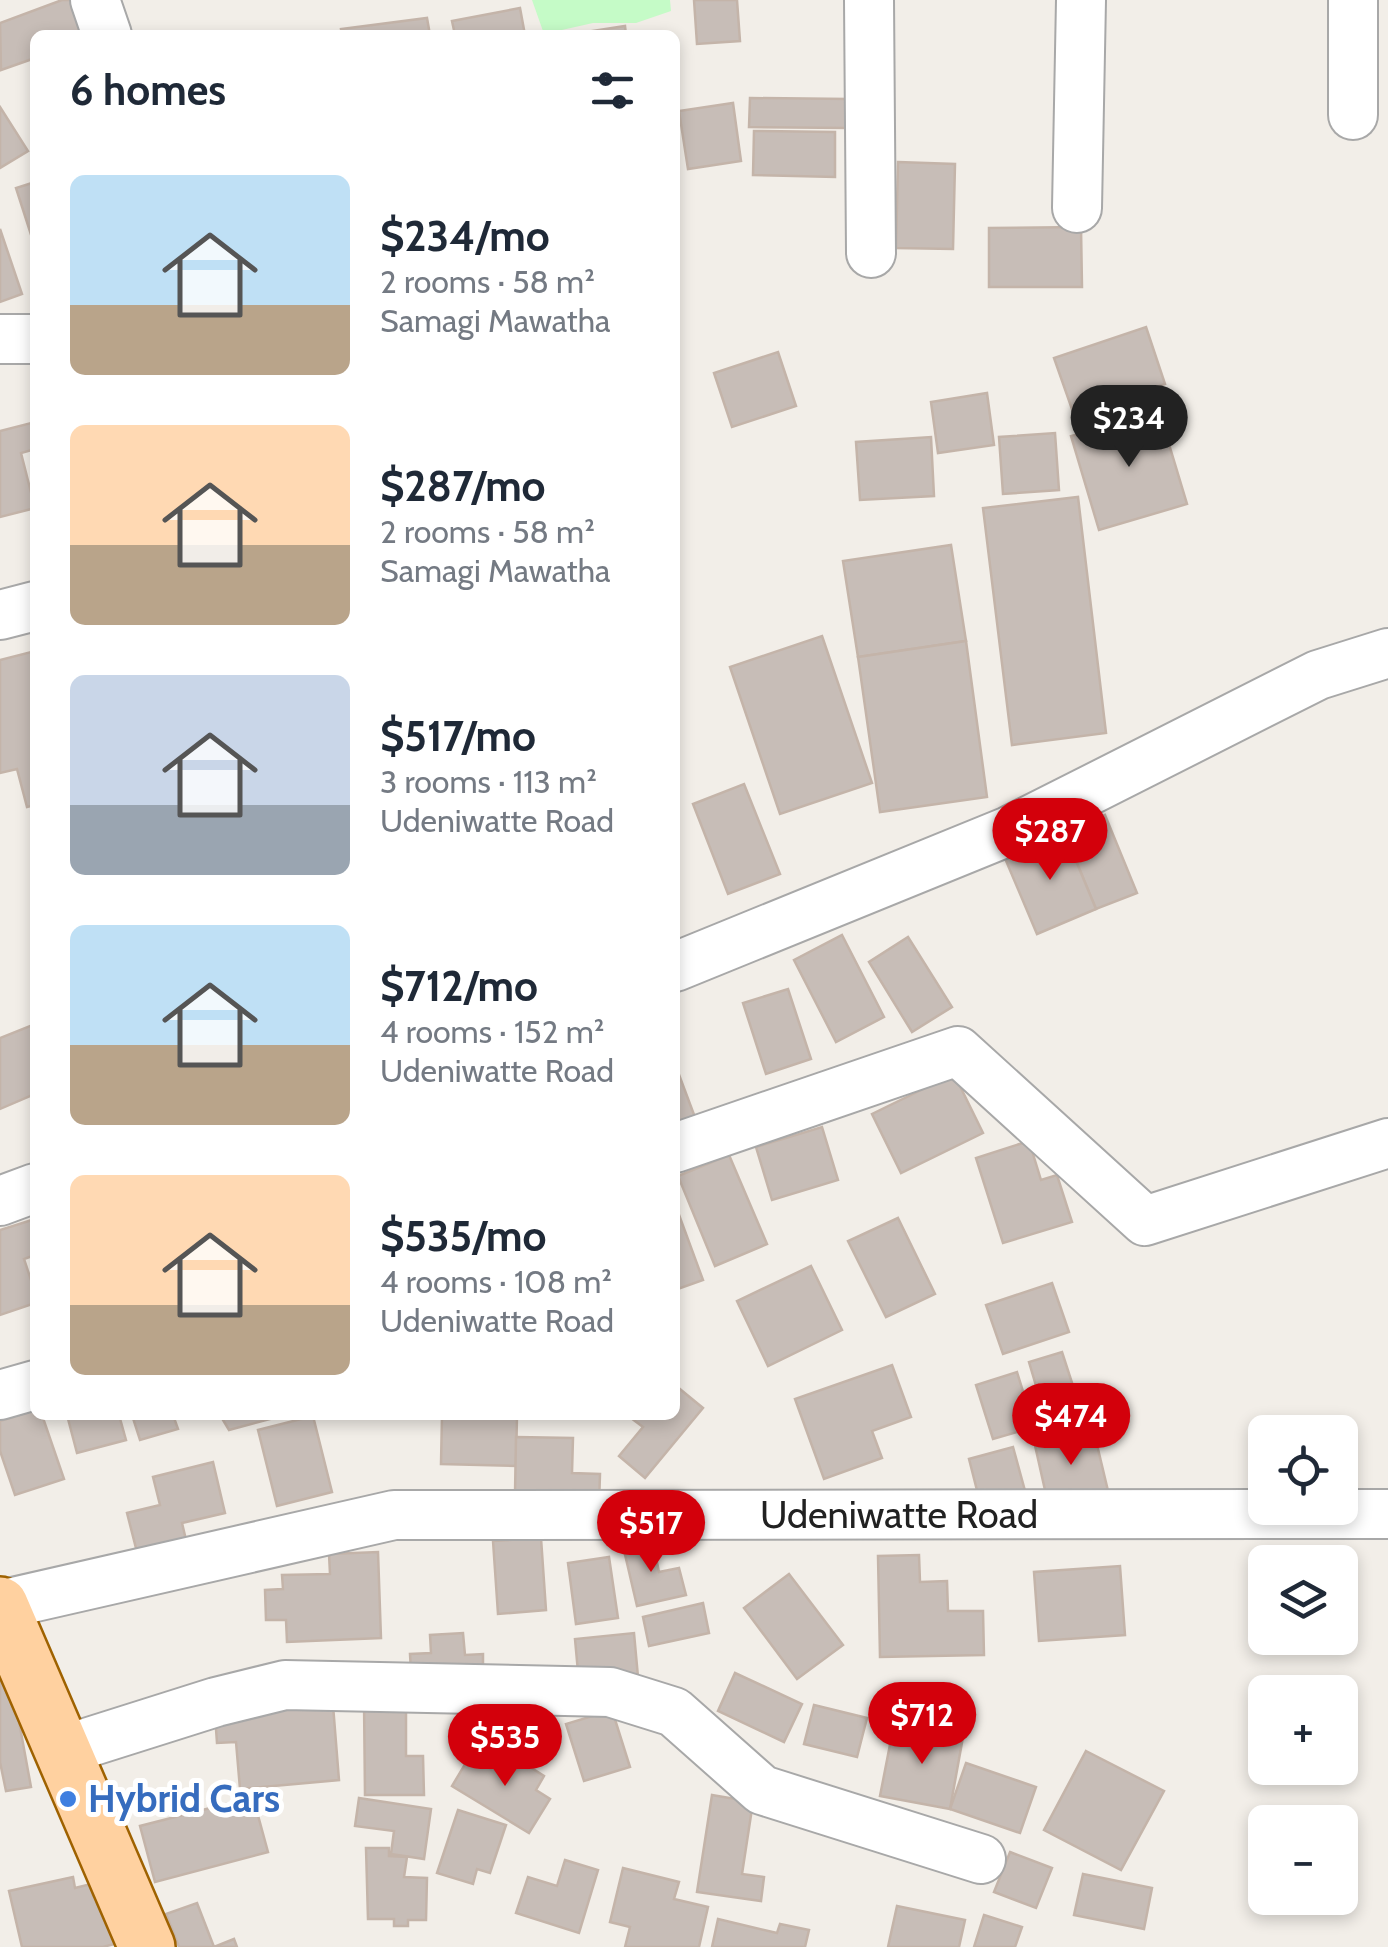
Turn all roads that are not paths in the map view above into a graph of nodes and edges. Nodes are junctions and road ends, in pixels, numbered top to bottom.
1 (95, 0) edge
2 (869, 0) edge
3 (1081, 0) edge
4 (1353, 0) edge
5 (105, 30) edge
6 (1353, 115) dead end
7 (1077, 208) dead end
8 (871, 252) dead end
9 (0, 339) edge
10 (30, 340) edge
11 (30, 607) edge
12 (0, 615) edge
13 (1388, 653) edge
14 (680, 966) edge
15 (1388, 1143) edge
16 (680, 1146) edge
17 (30, 1190) edge
18 (0, 1201) edge
19 (30, 1386) edge
20 (0, 1395) edge
21 (1388, 1514) edge
22 (0, 1605) edge
23 (61, 1751) junction
24 (981, 1858) dead end
25 (147, 1947) edge

1 - 5 street
2 - 8 street
3 - 7 street
4 - 6 street
9 - 10 street
11 - 12 street
13 - 14 street
15 - 16 street
17 - 18 street
19 - 20 street
21 - 22 street, Udeniwatte Road
22 - 23 main road
23 - 24 street
23 - 25 main road

